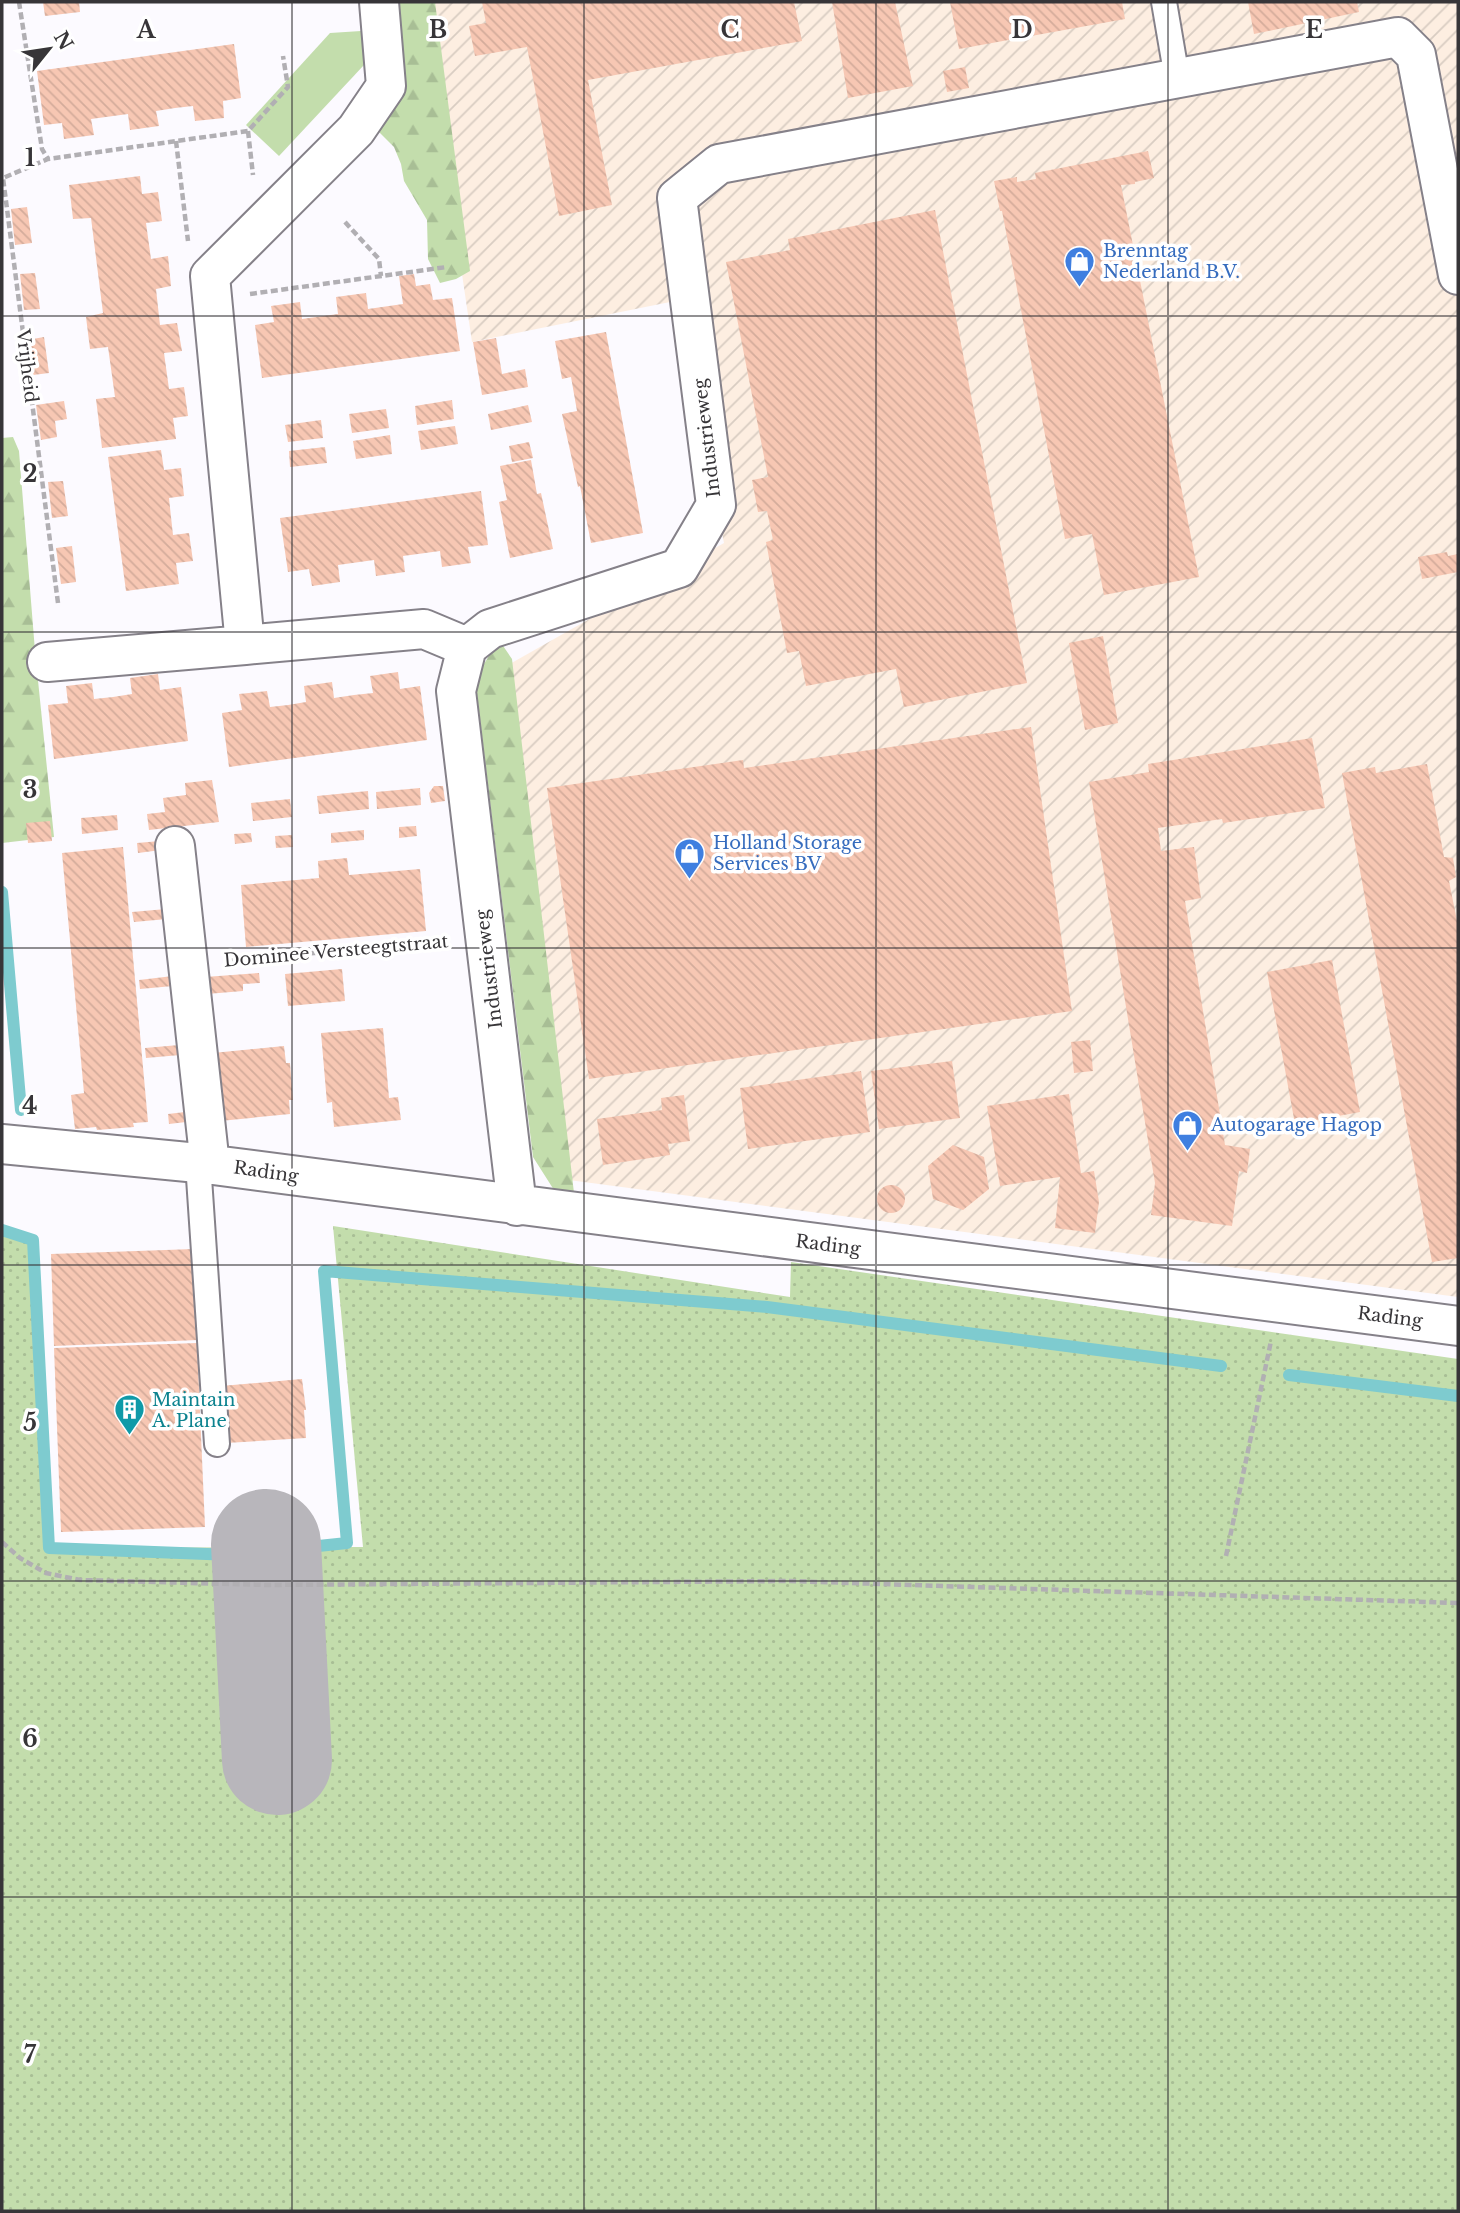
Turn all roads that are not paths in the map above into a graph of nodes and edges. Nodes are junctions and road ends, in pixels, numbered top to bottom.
1 (379, 2) edge
2 (1164, 2) edge
3 (1177, 78) junction
4 (1458, 275) edge
5 (245, 645) junction
6 (467, 647) junction
7 (47, 662) dead end
8 (175, 846) dead end
9 (2, 1144) edge
10 (204, 1164) junction
11 (517, 1206) junction
12 (1458, 1326) edge
13 (217, 1444) dead end

1 - 5 street
2 - 3 lane
3 - 4 street, Industrieweg
3 - 6 street, Industrieweg
5 - 6 street
5 - 7 street
6 - 11 street, Industrieweg
8 - 10 street
9 - 10 street, Rading
10 - 11 street, Rading
10 - 13 lane
11 - 12 street, Rading

